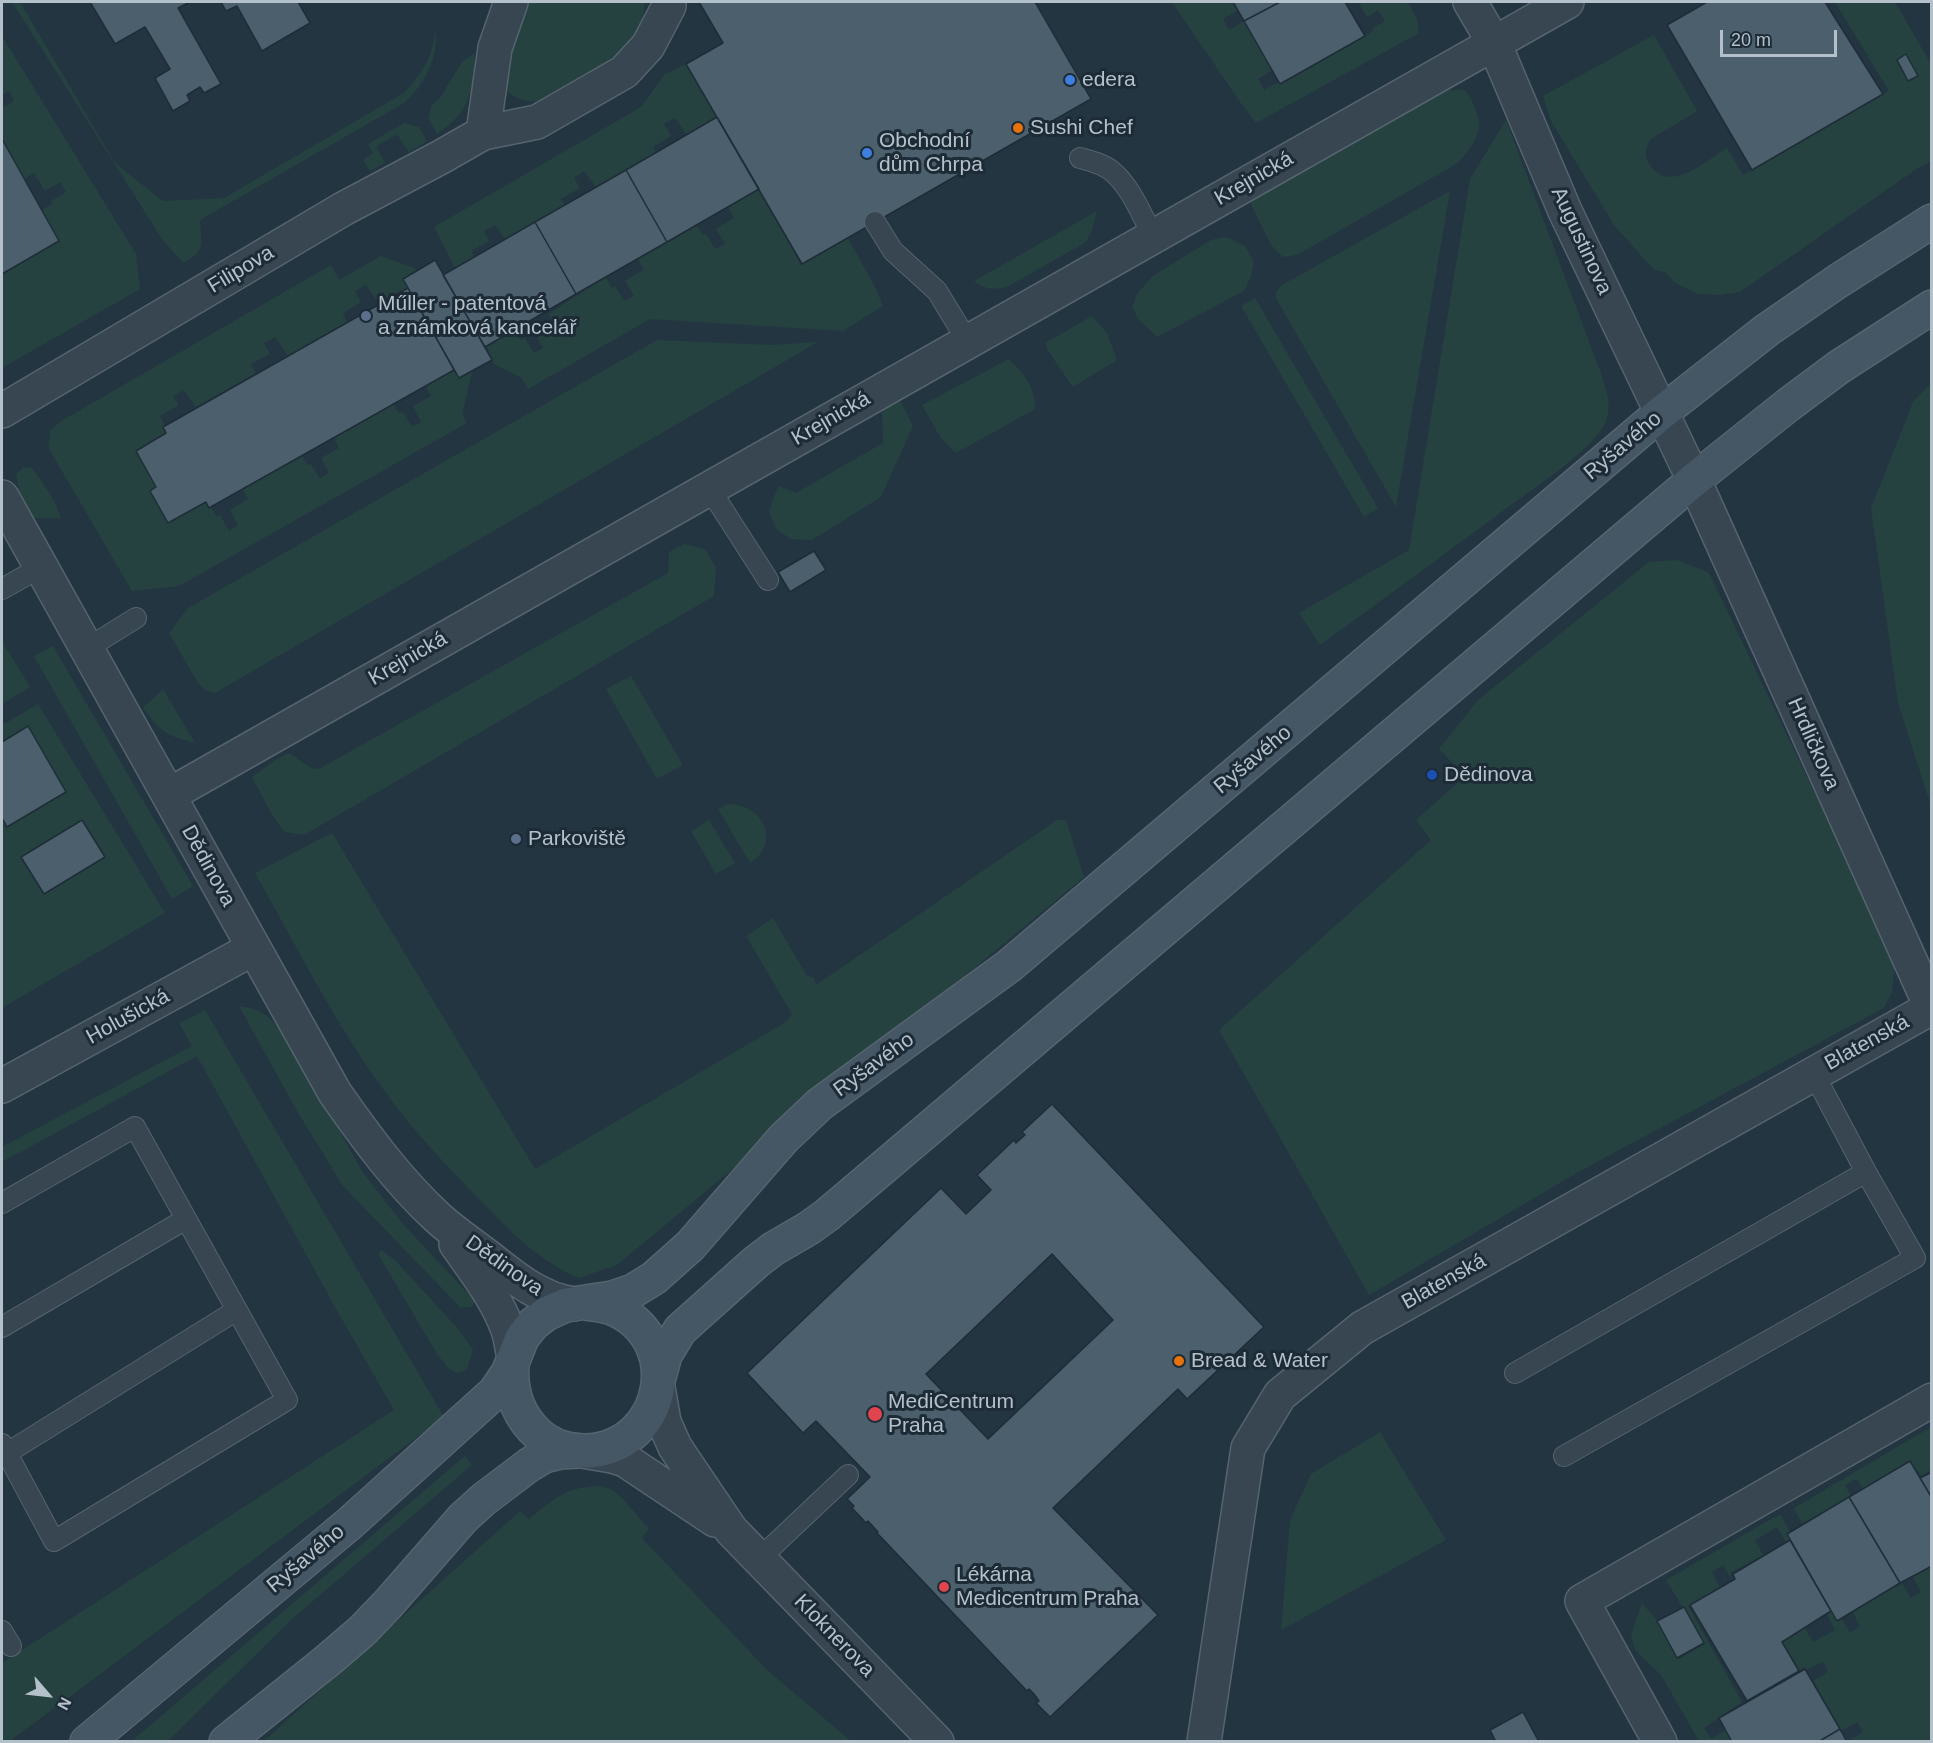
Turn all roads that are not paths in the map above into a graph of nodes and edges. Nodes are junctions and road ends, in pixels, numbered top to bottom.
1 (492, 2) edge
2 (511, 2) edge
3 (669, 2) edge
4 (1470, 2) edge
5 (1567, 2) edge
6 (497, 43) junction
7 (1494, 43) junction
8 (483, 133) junction
9 (1080, 158) dead end
10 (1932, 221) edge
11 (875, 222) dead end
12 (1154, 236) junction
13 (1932, 307) edge
14 (968, 342) junction
15 (2, 411) edge
16 (1661, 413) junction
17 (1694, 480) junction
18 (709, 488) junction
19 (2, 497) edge
20 (41, 567) junction
21 (768, 580) dead end
22 (2, 589) edge
23 (136, 618) dead end
24 (86, 649) junction
25 (169, 795) junction
26 (254, 948) junction
27 (1931, 1008) edge
28 (1814, 1074) junction
29 (2, 1086) edge
30 (1866, 1172) junction
31 (2, 1203) edge
32 (438, 1218) junction
33 (186, 1220) junction
34 (580, 1303) junction
35 (237, 1310) junction
36 (2, 1327) edge
37 (513, 1361) junction
38 (1515, 1373) dead end
39 (659, 1382) junction
40 (1932, 1400) edge
41 (4, 1448) edge
42 (580, 1451) junction
43 (1564, 1456) dead end
44 (848, 1475) dead end
45 (731, 1530) junction
46 (759, 1559) junction
47 (87, 1742) edge
48 (226, 1742) edge
49 (937, 1742) edge
50 (1204, 1742) edge
51 (1660, 1742) edge

1 - 6 lane
2 - 6 street
3 - 8 street, Filipova
4 - 7 street, Augustinova
5 - 7 street, Krejnická
6 - 8 street
7 - 12 street, Krejnická
7 - 16 street, Augustinova
8 - 15 street, Filipova
9 - 12 lane
10 - 16 main road, Ryšavého
11 - 14 lane
12 - 14 street, Krejnická
13 - 17 main road, Ryšavého
14 - 18 street, Krejnická
16 - 17 street, Augustinova
16 - 34 main road, Ryšavého
17 - 27 street, Hrdličkova
17 - 39 main road, Ryšavého
18 - 21 lane
18 - 25 street, Krejnická
19 - 20 street, Dědinova
20 - 22 lane
20 - 24 street, Dědinova
23 - 24 lane
24 - 25 street, Dědinova
25 - 26 street, Dědinova
26 - 29 street, Holušická
26 - 32 street, Dědinova
27 - 28 street, Blatenská
28 - 30 lane
28 - 50 street, Blatenská
30 - 38 lane
30 - 43 lane
31 - 33 lane
32 - 34 street, Dědinova
32 - 37 street, Dědinova
33 - 35 lane
33 - 36 lane
34 - 37 main road, Ryšavého
34 - 39 main road
35 - 41 lane
35 - 41 lane
37 - 42 main road, Ryšavého
37 - 47 main road, Ryšavého
39 - 42 main road, Ryšavého
39 - 45 street, Kloknerova
40 - 51 street
42 - 45 street, Kloknerova
42 - 48 main road, Ryšavého
44 - 46 lane
45 - 46 street, Kloknerova
46 - 49 street, Kloknerova

